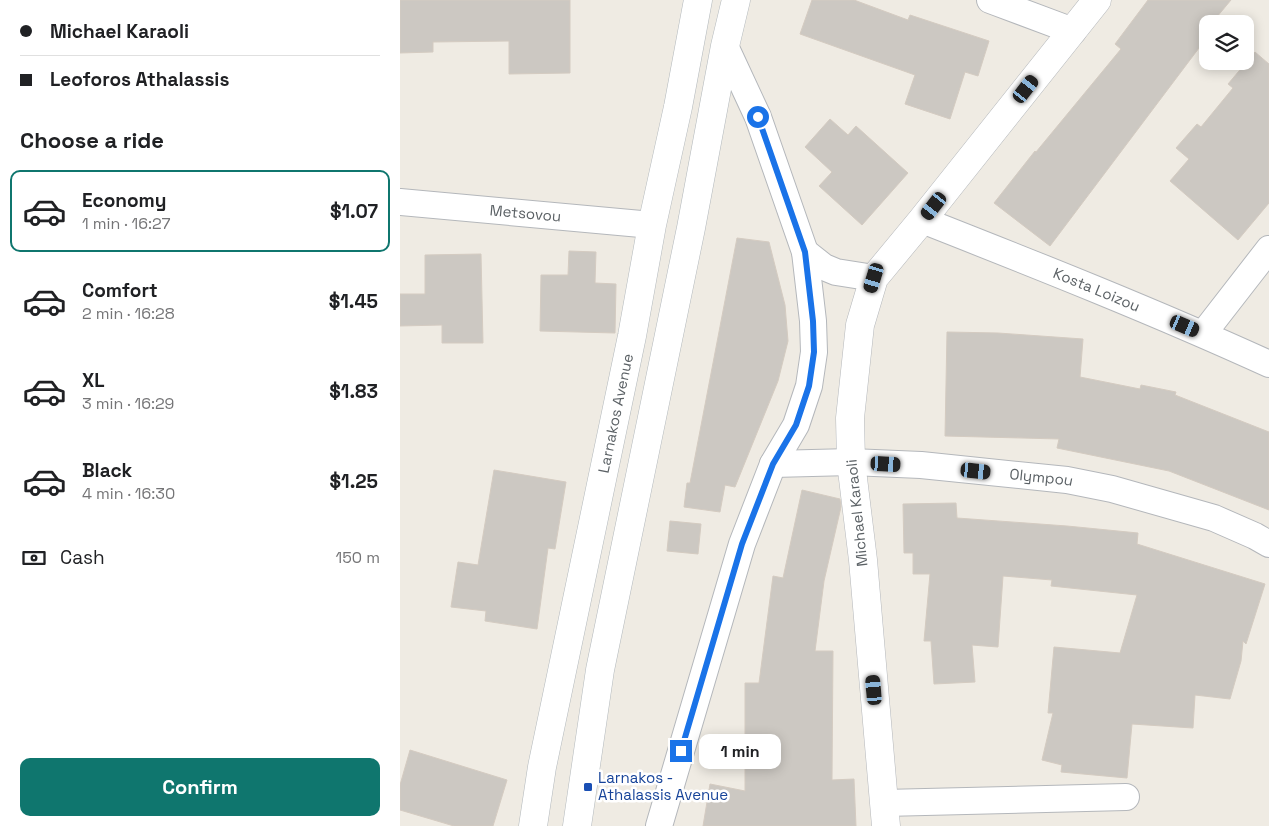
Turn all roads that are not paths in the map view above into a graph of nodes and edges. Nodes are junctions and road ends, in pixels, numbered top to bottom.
1 (698, 0) edge
2 (736, 0) edge
3 (990, 0) edge
4 (1097, 0) edge
5 (1073, 30) junction
6 (725, 46) junction
7 (400, 202) edge
8 (922, 220) junction
9 (652, 225) junction
10 (1269, 249) edge
11 (805, 252) junction
12 (874, 278) junction
13 (1203, 334) junction
14 (1269, 364) edge
15 (851, 462) junction
16 (773, 464) junction
17 (1269, 544) edge
18 (1126, 796) dead end
19 (885, 814) edge
20 (533, 826) edge
21 (577, 826) edge
22 (659, 826) edge

1 - 9 main road, Larnakos Avenue
2 - 6 main road
3 - 5 street
4 - 5 main road
5 - 8 main road
6 - 11 street
6 - 21 main road
7 - 9 street, Metsovou
8 - 12 main road
8 - 13 street, Kosta Loizou
9 - 20 main road, Larnakos Avenue
10 - 13 street
11 - 12 street
11 - 16 street
12 - 15 main road, Michael Karaoli
13 - 14 street, Kosta Loizou
15 - 16 street, Olympou
15 - 17 street, Olympou
15 - 19 main road, Michael Karaoli
16 - 22 street
18 - 19 street

